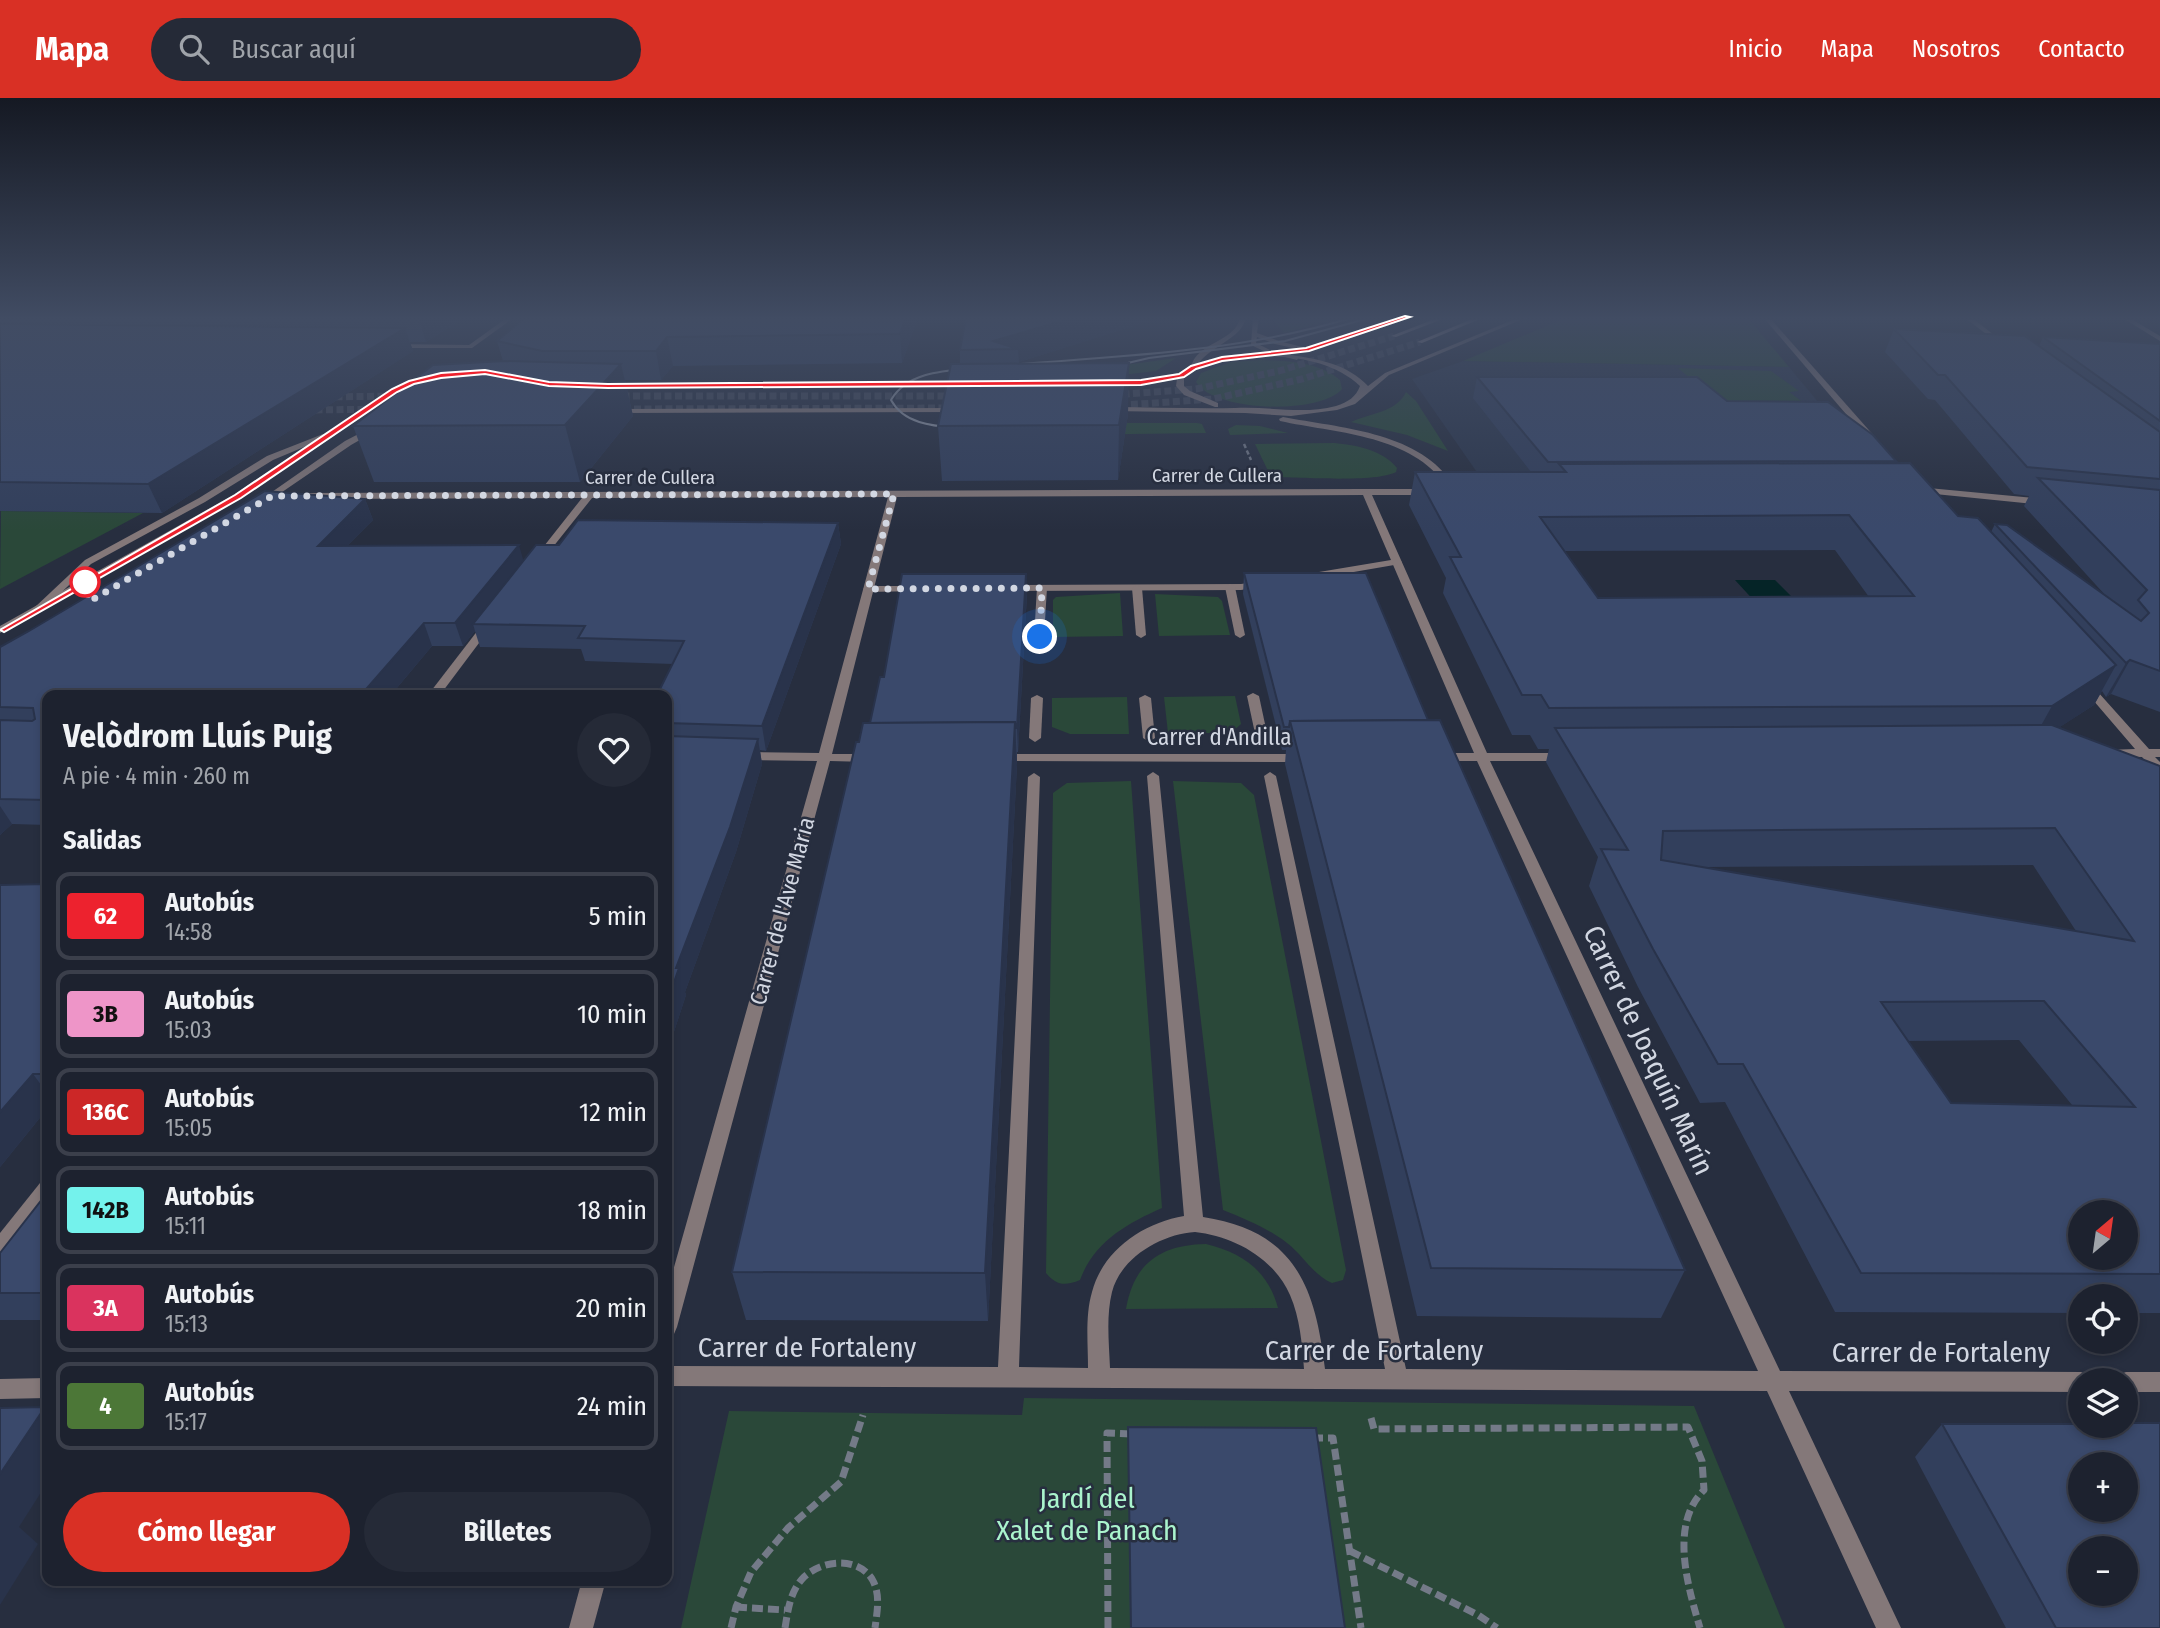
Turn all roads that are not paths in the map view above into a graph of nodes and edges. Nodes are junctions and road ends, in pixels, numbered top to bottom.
1 (401, 388) edge
2 (1182, 388) edge
3 (1363, 388) edge
4 (1369, 388) edge
5 (1828, 388) edge
6 (1362, 394) junction
7 (973, 410) edge
8 (1099, 410) edge
9 (604, 411) edge
10 (1244, 411) junction
11 (1254, 413) junction
12 (390, 423) edge
13 (326, 436) junction
14 (1881, 449) edge
15 (1908, 480) edge
16 (1903, 490) edge
17 (1916, 490) junction
18 (1366, 492) junction
19 (1442, 492) junction
20 (1454, 492) edge
21 (894, 494) junction
22 (589, 495) junction
23 (272, 496) junction
24 (1926, 500) edge
25 (2052, 503) edge
26 (250, 509) edge
27 (1396, 562) junction
28 (527, 574) edge
29 (1307, 576) edge
30 (1268, 583) edge
31 (1230, 587) junction
32 (1042, 588) junction
33 (1137, 588) junction
34 (868, 589) junction
35 (923, 589) edge
36 (1002, 589) edge
37 (39, 608) junction
38 (493, 618) edge
39 (0, 630) edge
40 (1141, 635) dead end
41 (1240, 635) dead end
42 (1040, 637) dead end
43 (2081, 680) edge
44 (438, 690) edge
45 (1253, 696) dead end
46 (1037, 698) dead end
47 (1145, 698) dead end
48 (1035, 738) dead end
49 (1149, 738) dead end
50 (1262, 738) dead end
51 (2146, 753) junction
52 (2160, 753) edge
53 (2091, 754) edge
54 (732, 756) edge
55 (1427, 757) edge
56 (1482, 757) junction
57 (1581, 757) edge
58 (824, 758) junction
59 (878, 758) edge
60 (982, 758) edge
61 (1320, 758) edge
62 (2160, 769) edge
63 (1153, 776) dead end
64 (1270, 776) dead end
65 (1034, 777) dead end
66 (42, 1194) edge
67 (1194, 1224) junction
68 (0, 1248) edge
69 (672, 1309) edge
70 (672, 1376) edge
71 (1008, 1377) junction
72 (1100, 1378) junction
73 (1316, 1380) junction
74 (1398, 1380) junction
75 (1774, 1382) junction
76 (2068, 1382) edge
77 (2138, 1382) edge
78 (2160, 1382) edge
79 (42, 1388) edge
80 (0, 1389) edge
81 (592, 1586) edge
82 (581, 1628) edge
83 (1889, 1628) edge

1 - 13 street
2 - 10 street
3 - 6 street
4 - 6 street
5 - 14 street
6 - 11 street
7 - 9 street
8 - 10 street
10 - 11 street
11 - 19 street
12 - 23 street
13 - 37 street
13 - 37 street
15 - 17 street
16 - 17 street
17 - 24 street
17 - 25 street
18 - 19 street, Carrer de Cullera
18 - 21 street, Carrer de Cullera
18 - 27 street, Carrer de Joaquín Marín
19 - 20 street, Carrer de Cullera
21 - 22 street, Carrer de Cullera
21 - 34 street, Carrer de l'Ave Maria
22 - 23 street, Carrer de Cullera
22 - 28 street
23 - 26 street
27 - 29 street
27 - 56 street, Carrer de Joaquín Marín
30 - 31 street
31 - 33 street
31 - 41 street
32 - 33 street
32 - 36 street
32 - 42 street
33 - 40 street
34 - 35 street
34 - 58 street, Carrer de l'Ave Maria
37 - 39 street
38 - 44 street
43 - 51 street
45 - 50 street
46 - 48 street
47 - 49 street
51 - 52 street
51 - 53 street
51 - 62 street
54 - 58 street
55 - 56 street
56 - 57 street
56 - 75 street, Carrer de Joaquín Marín
58 - 59 street
58 - 69 street, Carrer de l'Ave Maria
60 - 61 street, Carrer d'Andilla
63 - 67 street
64 - 74 street
65 - 71 street
66 - 68 street
67 - 72 street
67 - 73 street
70 - 71 street, Carrer de Fortaleny
71 - 72 street, Carrer de Fortaleny
72 - 73 street, Carrer de Fortaleny
73 - 74 street, Carrer de Fortaleny
74 - 75 street, Carrer de Fortaleny
75 - 76 street, Carrer de Fortaleny
75 - 83 street, Carrer de Joaquín Marín
77 - 78 street
79 - 80 street
81 - 82 street

